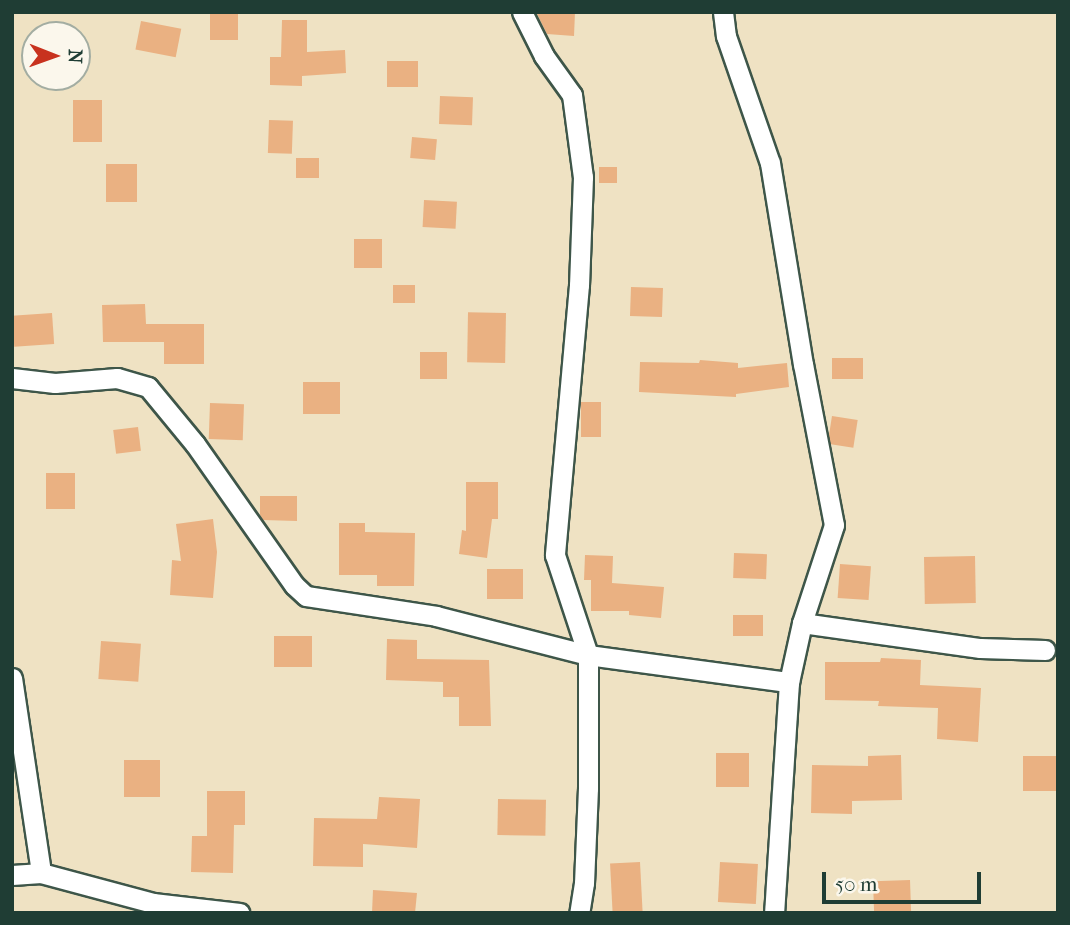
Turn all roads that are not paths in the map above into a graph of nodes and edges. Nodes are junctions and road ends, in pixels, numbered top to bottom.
1 (522, 12) edge
2 (723, 12) edge
3 (12, 378) edge
4 (802, 623) junction
5 (1045, 650) dead end
6 (588, 655) junction
7 (12, 678) edge
8 (789, 682) junction
9 (41, 873) junction
10 (12, 875) edge
11 (239, 913) edge
12 (579, 913) edge
13 (774, 913) edge

1 - 6 street
2 - 4 street
3 - 6 street
4 - 5 street
4 - 8 street
6 - 8 street
6 - 12 street
7 - 9 street
8 - 13 street
9 - 10 street
9 - 11 street

